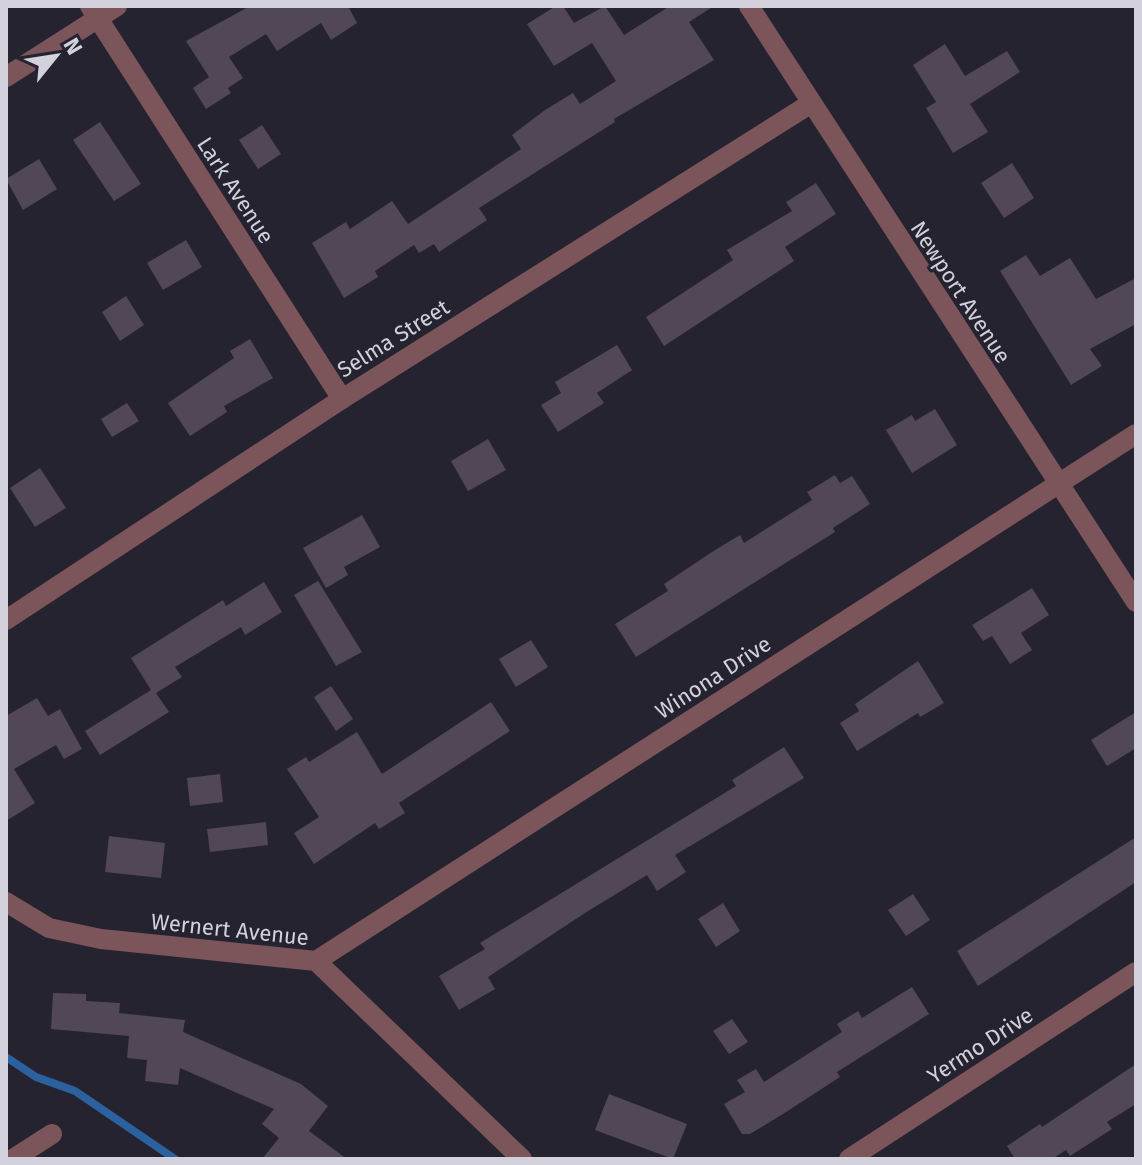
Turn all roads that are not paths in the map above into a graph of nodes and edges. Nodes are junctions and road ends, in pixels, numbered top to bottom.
1 (117, 6) edge
2 (749, 6) edge
3 (94, 12) edge
4 (6, 77) edge
5 (810, 104) junction
6 (342, 399) junction
7 (1136, 434) edge
8 (1058, 483) junction
9 (1136, 602) edge
10 (6, 620) edge
11 (6, 902) edge
12 (316, 961) junction
13 (1136, 972) edge
14 (52, 1134) dead end
15 (13, 1159) edge
16 (522, 1159) edge
17 (849, 1159) edge

1 - 3 street
2 - 5 street, Newport Avenue
3 - 4 street
3 - 6 street, Lark Avenue
5 - 6 street, Selma Street
5 - 8 street, Newport Avenue
6 - 10 street, Selma Street
7 - 8 street, Winona Drive
8 - 9 street, Newport Avenue
8 - 12 street, Winona Drive
11 - 12 street, Wernert Avenue
12 - 16 street, Wernert Avenue
13 - 17 street, Yermo Drive
14 - 15 street

